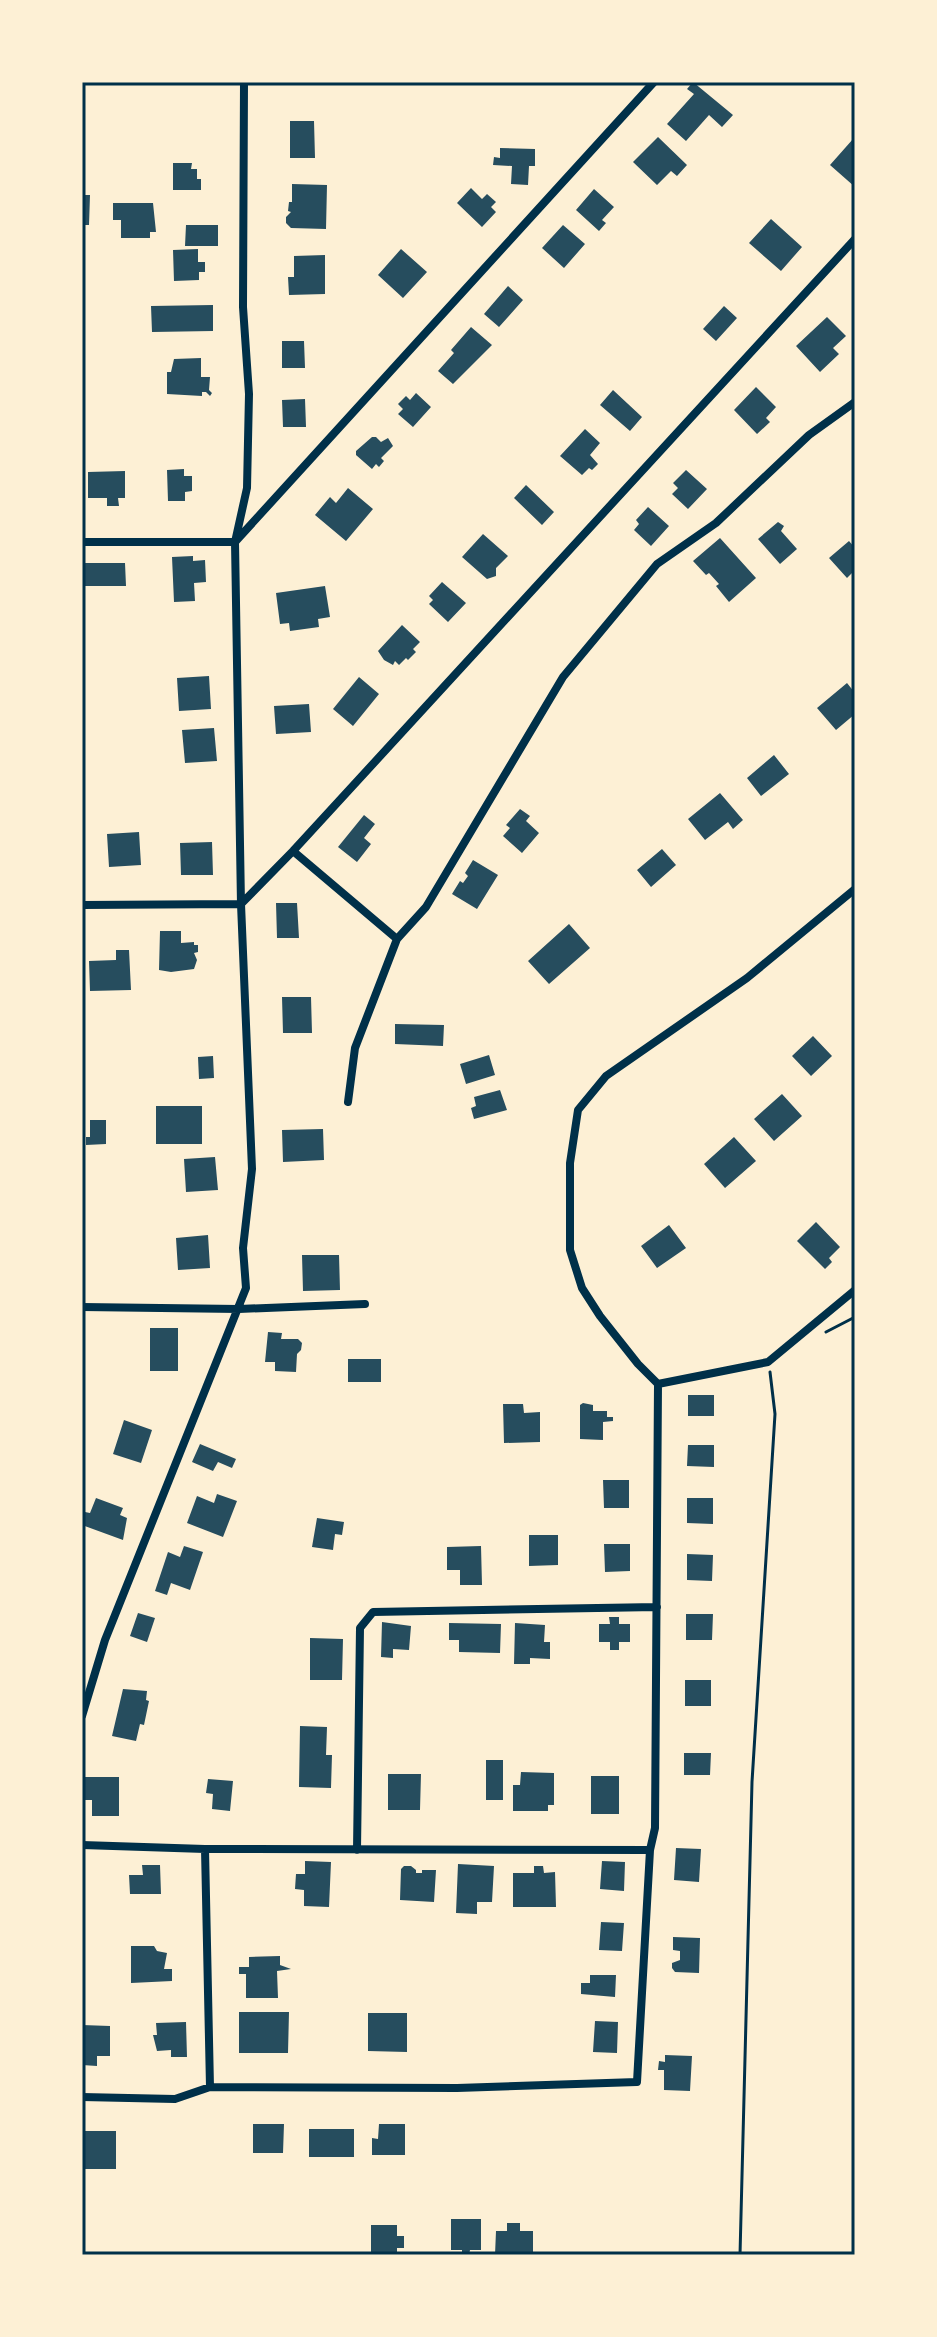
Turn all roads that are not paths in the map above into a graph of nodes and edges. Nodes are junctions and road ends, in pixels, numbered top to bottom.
1 (244, 82) edge
2 (654, 82) edge
3 (855, 239) edge
4 (855, 402) edge
5 (82, 542) edge
6 (235, 542) junction
7 (293, 851) junction
8 (855, 889) edge
9 (241, 904) junction
10 (82, 905) edge
11 (397, 939) junction
12 (348, 1102) dead end
13 (855, 1290) edge
14 (365, 1304) dead end
15 (82, 1307) edge
16 (239, 1309) junction
17 (658, 1384) junction
18 (657, 1607) junction
19 (82, 1716) edge
20 (82, 1845) edge
21 (205, 1849) junction
22 (357, 1850) junction
23 (650, 1850) junction
24 (210, 2087) junction
25 (82, 2097) edge

1 - 6 street
2 - 6 street
3 - 7 street
4 - 11 street
5 - 6 street
6 - 9 street
7 - 9 street
7 - 11 street
8 - 17 street
9 - 10 street
9 - 16 street
11 - 12 street
13 - 17 street
14 - 16 street
15 - 16 street
16 - 19 street
17 - 18 street
18 - 22 street
18 - 23 street
20 - 21 street
21 - 22 street
21 - 24 street
22 - 23 street
23 - 24 street
24 - 25 street

